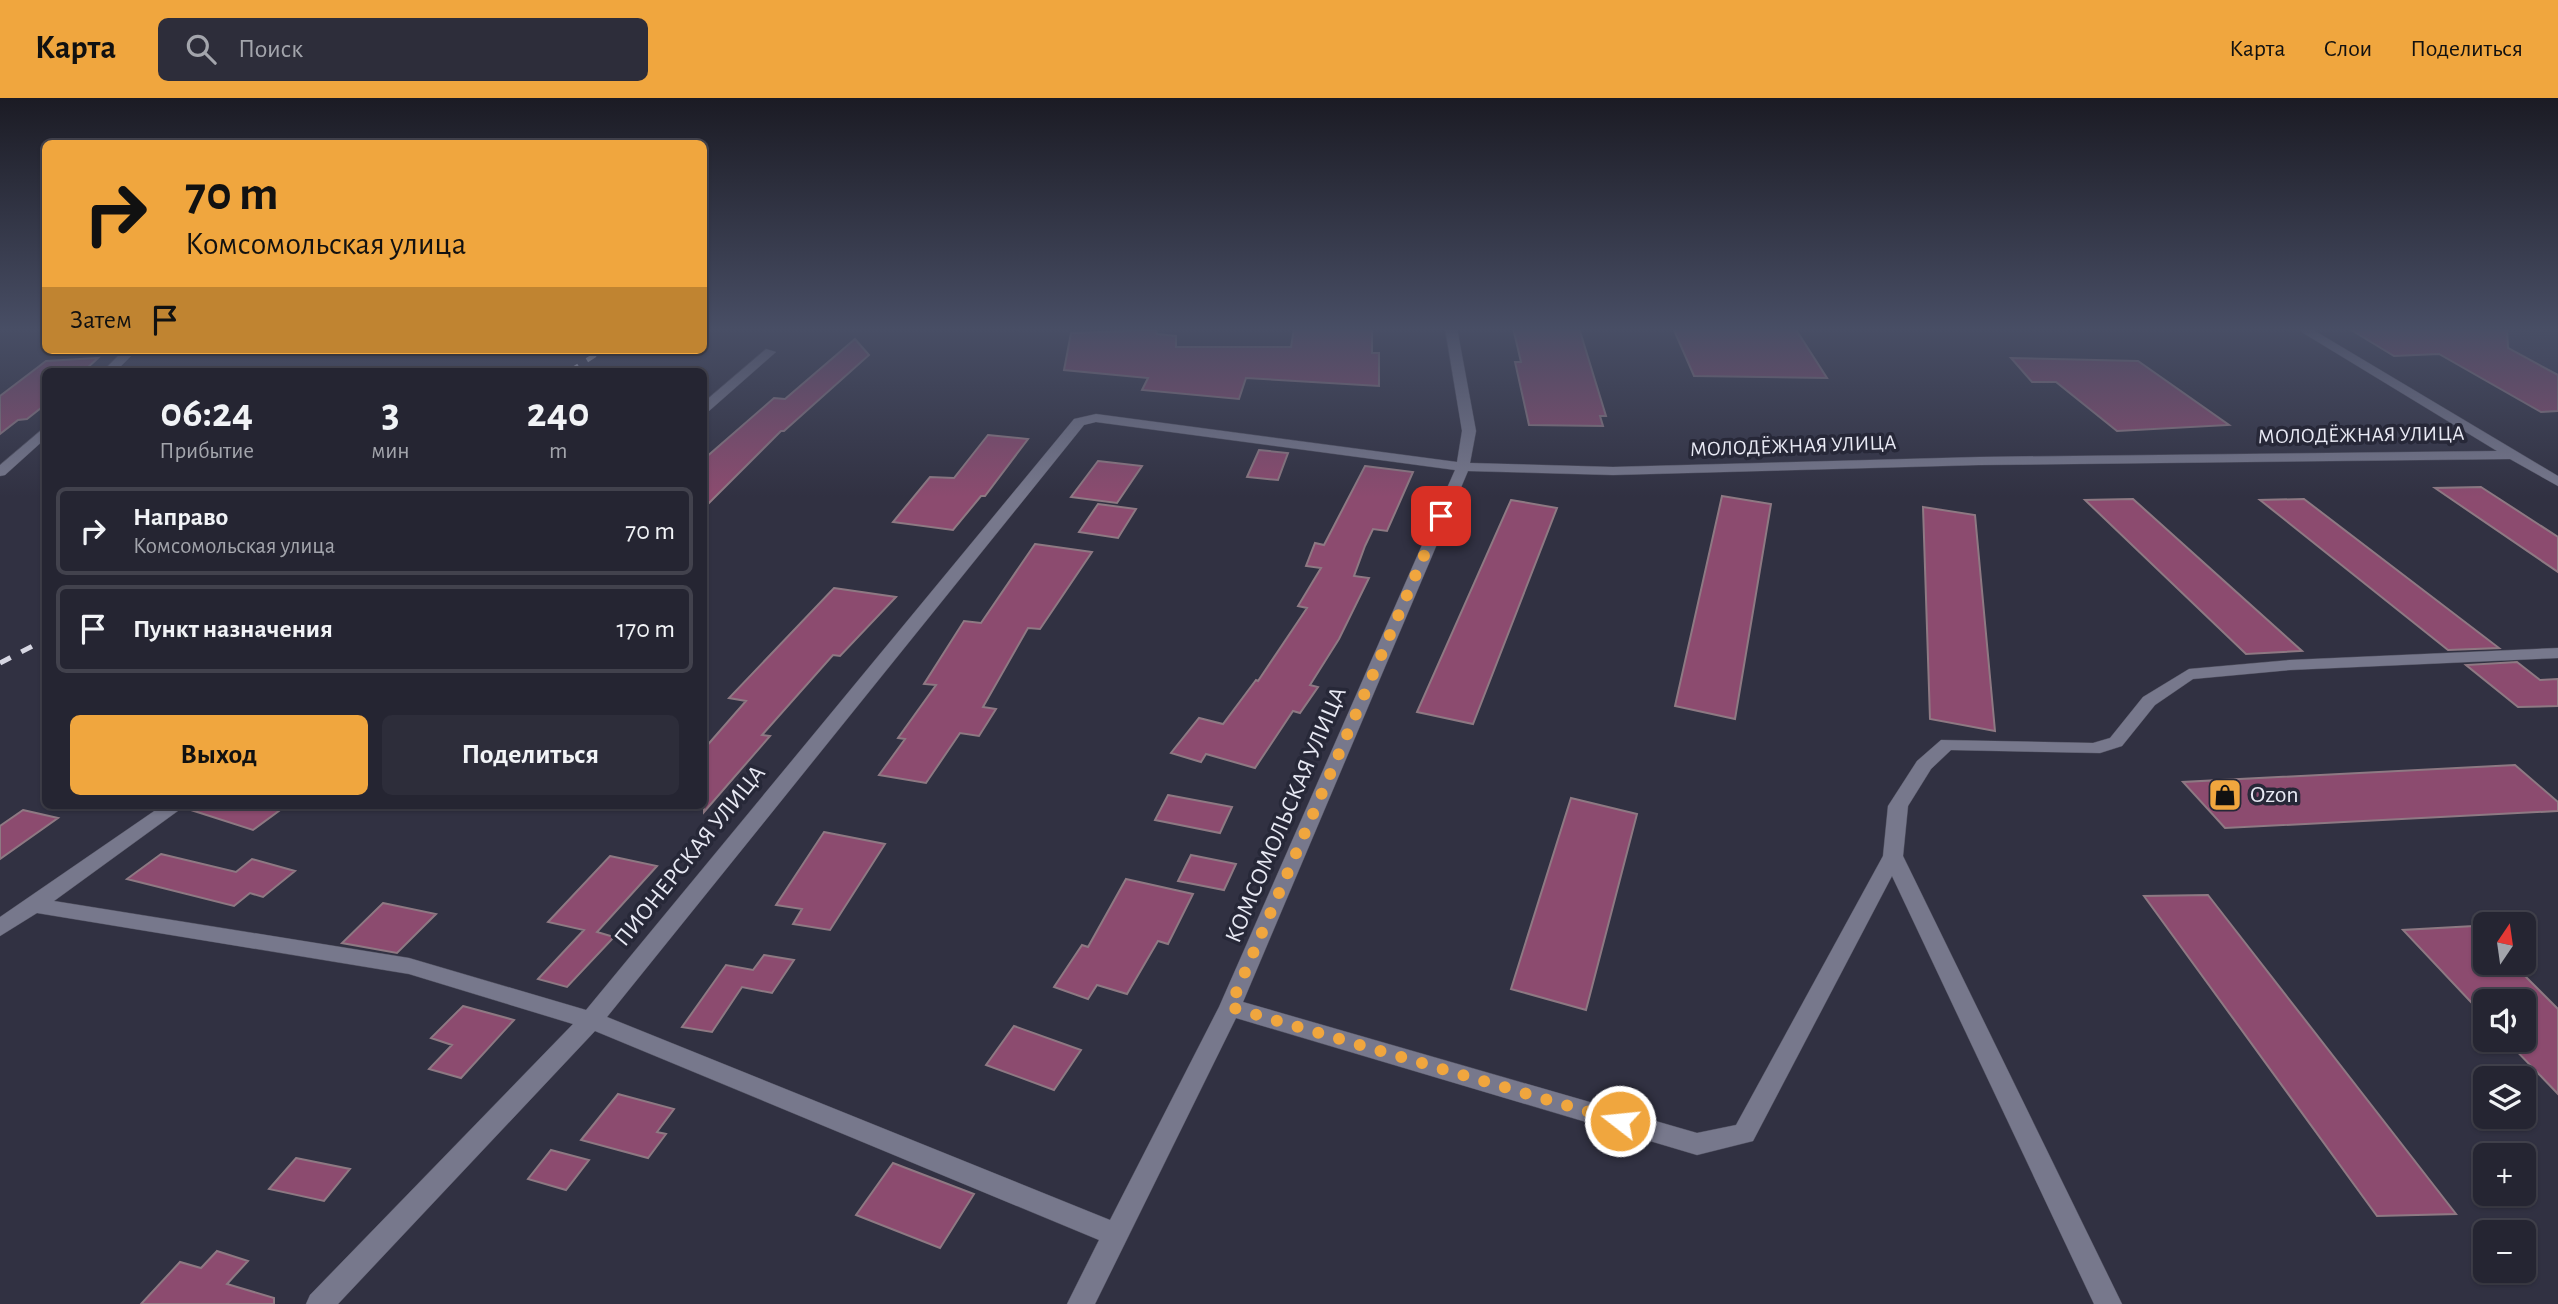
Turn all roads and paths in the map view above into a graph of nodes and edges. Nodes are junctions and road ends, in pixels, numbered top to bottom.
1 (732, 384) edge
2 (1461, 384) edge
3 (2395, 384) edge
4 (707, 405) edge
5 (1079, 422) joint
6 (42, 434) edge
7 (2513, 455) junction
8 (1463, 467) junction
9 (0, 472) edge
10 (2558, 482) edge
11 (2558, 653) edge
12 (170, 809) edge
13 (1893, 856) junction
14 (34, 905) junction
15 (0, 928) edge
16 (1230, 1007) junction
17 (591, 1020) junction
18 (1116, 1235) junction
19 (320, 1304) edge
20 (1081, 1304) edge
21 (2108, 1304) edge

1 - 4 street
2 - 8 street, КОМСОМОЛЬСКАЯ УЛИЦА
3 - 7 street
5 - 8 street, МОЛОДЁЖНАЯ УЛИЦА
5 - 17 street, ПИОНЕРСКАЯ УЛИЦА
6 - 9 street
7 - 8 street, МОЛОДЁЖНАЯ УЛИЦА
7 - 10 street
8 - 16 street, КОМСОМОЛЬСКАЯ УЛИЦА
11 - 13 street
12 - 14 street
13 - 16 street
13 - 21 street
14 - 15 street
14 - 17 street
16 - 18 street, КОМСОМОЛЬСКАЯ УЛИЦА
17 - 18 street
17 - 19 street, ПИОНЕРСКАЯ УЛИЦА
18 - 20 street, КОМСОМОЛЬСКАЯ УЛИЦА

